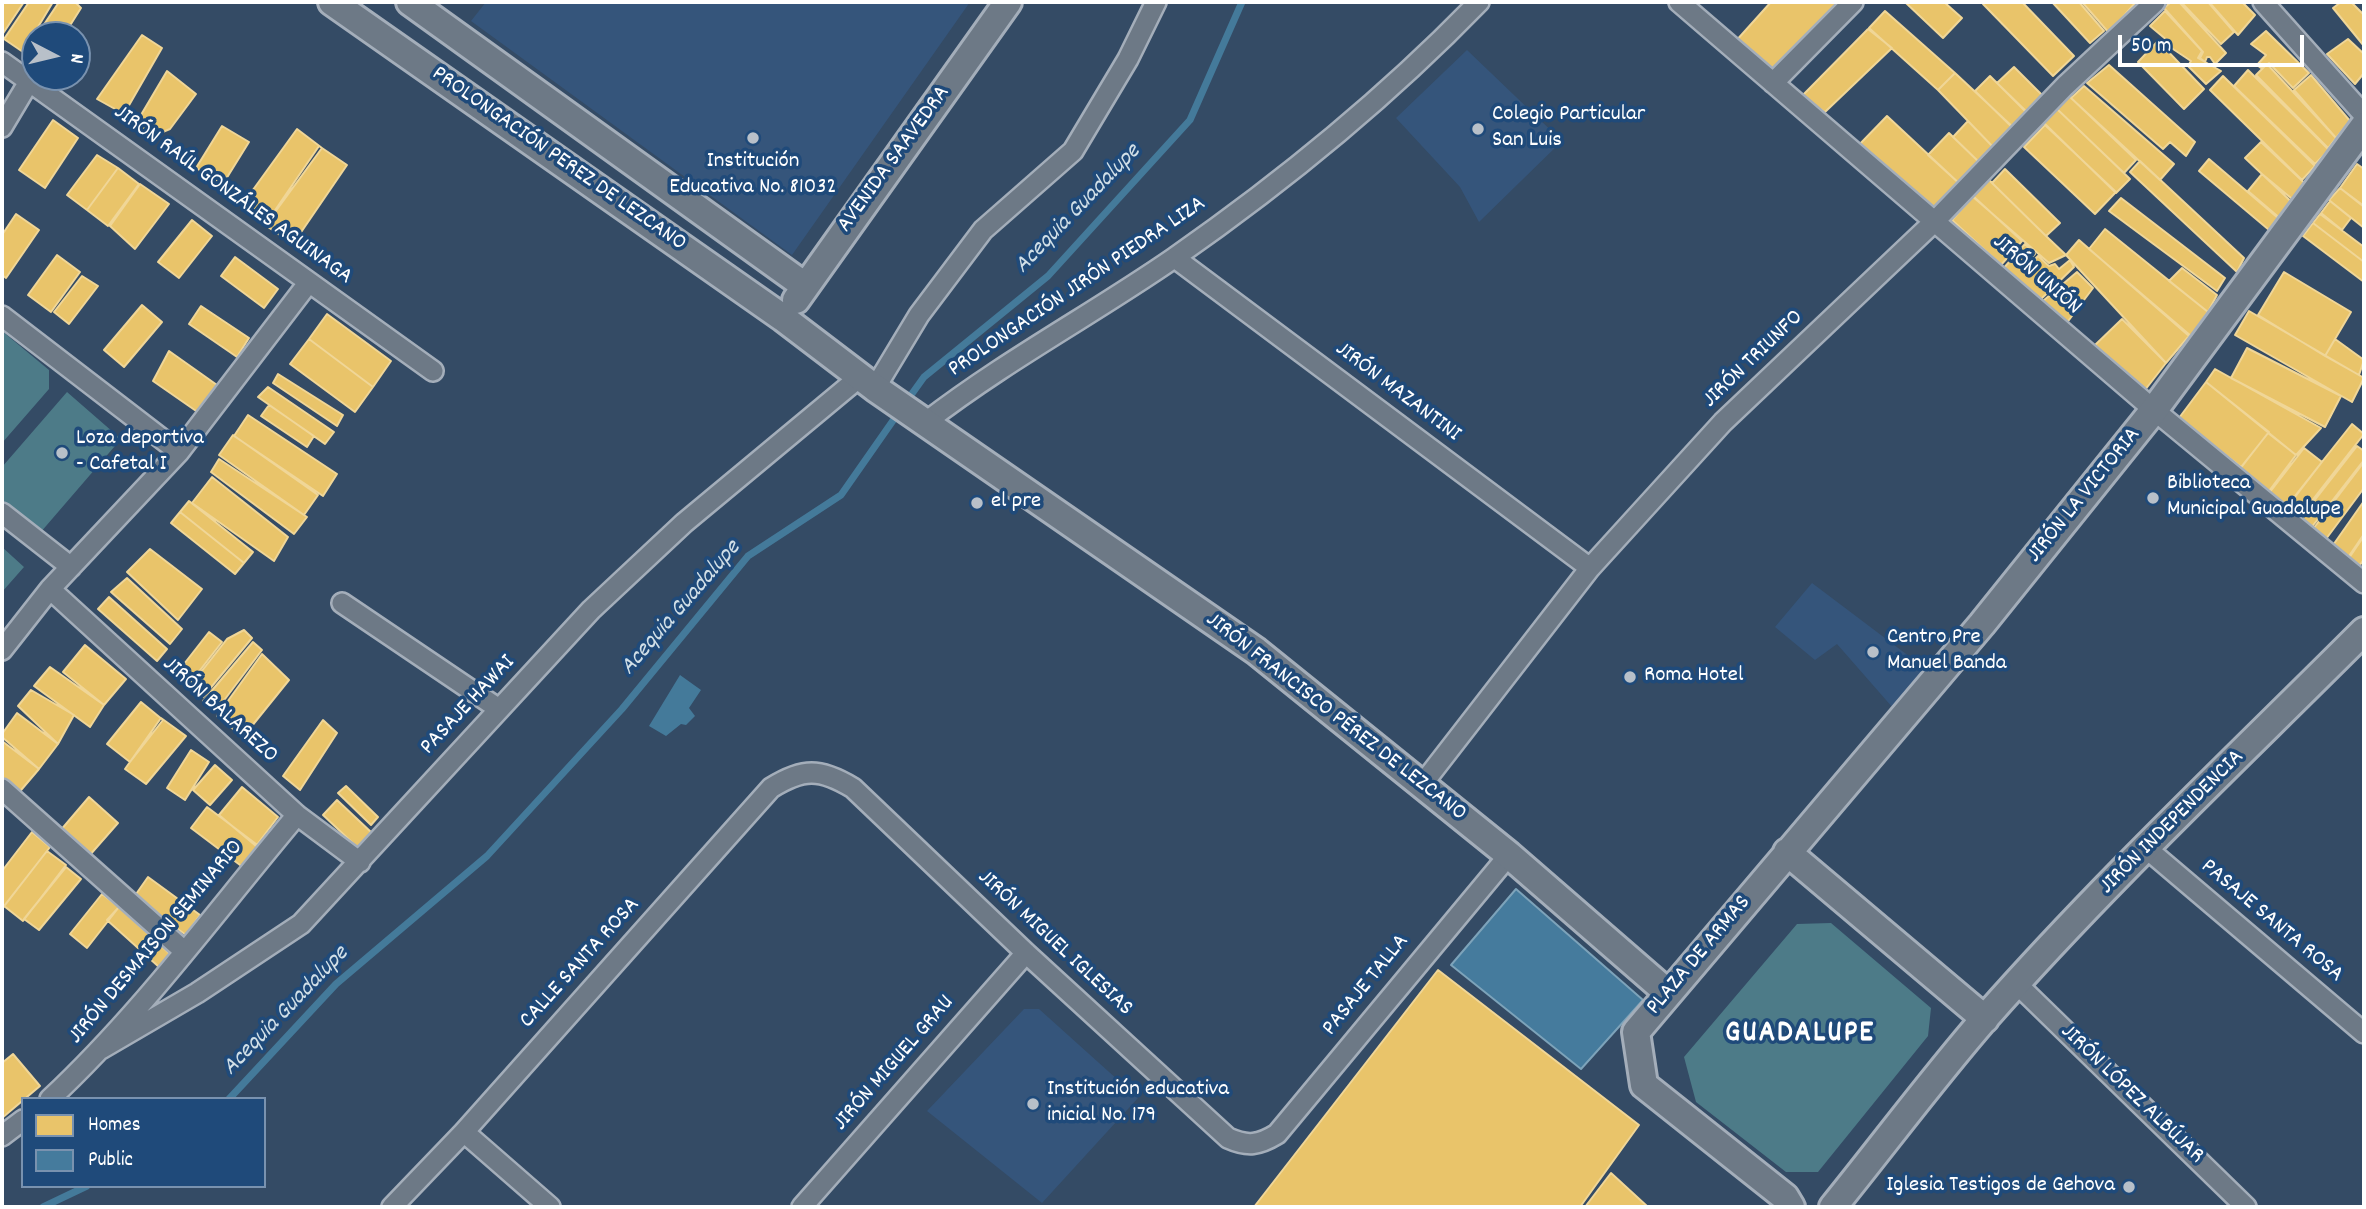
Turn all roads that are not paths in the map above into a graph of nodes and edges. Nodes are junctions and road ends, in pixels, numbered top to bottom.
1 (332, 2) edge
2 (411, 2) edge
3 (1008, 2) edge
4 (1156, 2) edge
5 (1479, 2) edge
6 (1679, 2) edge
7 (1853, 2) edge
8 (2155, 2) edge
9 (2263, 2) edge
10 (2, 62) edge
11 (21, 74) edge
12 (1773, 83) junction
13 (23, 91) edge
14 (45, 91) edge
15 (2364, 116) edge
16 (2, 127) edge
17 (2360, 140) edge
18 (1935, 221) junction
19 (1175, 258) junction
20 (309, 282) junction
21 (805, 286) junction
22 (2, 316) edge
23 (783, 318) junction
24 (433, 371) dead end
25 (868, 382) junction
26 (2154, 410) junction
27 (913, 414) junction
28 (179, 452) junction
29 (2, 513) edge
30 (71, 567) junction
31 (1590, 568) junction
32 (2364, 583) edge
33 (50, 589) junction
34 (342, 603) dead end
35 (2364, 631) edge
36 (2, 650) edge
37 (499, 709) junction
38 (816, 772) joint
39 (1421, 786) junction
40 (2, 789) edge
41 (297, 815) junction
42 (2146, 848) junction
43 (1787, 852) junction
44 (1508, 855) junction
45 (360, 862) junction
46 (183, 950) junction
47 (1026, 953) junction
48 (2017, 984) junction
49 (1668, 993) junction
50 (1985, 1018) junction
51 (2364, 1033) edge
52 (102, 1049) junction
53 (52, 1097) edge
54 (21, 1122) edge
55 (464, 1132) junction
56 (2, 1136) edge
57 (1261, 1144) joint
58 (392, 1207) edge
59 (550, 1207) edge
60 (802, 1207) edge
61 (1791, 1207) edge
62 (1833, 1207) edge
63 (2246, 1207) edge

1 - 23 street, PROLONGACIÓN PEREZ DE LEZCANO
2 - 21 street, PROLONGACIÓN PEREZ DE LEZCANO
3 - 21 street, AVENIDA SAAVEDRA
4 - 25 street, PASAJE HAWAI
5 - 19 street, PROLONGACIÓN JIRÓN PIEDRA LIZA
6 - 12 street, JIRÓN UNIÓN
7 - 12 street
8 - 18 street, JIRÓN TRIUNFO
9 - 15 street
10 - 11 street, JIRÓN RAÚL GONZÁLES AGUINAGA
12 - 18 street, JIRÓN UNIÓN
13 - 16 street
14 - 20 street, JIRÓN RAÚL GONZÁLES AGUINAGA
17 - 26 street, JIRÓN LA VICTORIA
18 - 26 street, JIRÓN UNIÓN
18 - 31 street, JIRÓN TRIUNFO
19 - 27 street, PROLONGACIÓN JIRÓN PIEDRA LIZA
19 - 31 street, JIRÓN MAZANTINI
20 - 24 street, JIRÓN RAÚL GONZÁLES AGUINAGA
20 - 28 street
21 - 23 street, AVENIDA SAAVEDRA
22 - 28 street
23 - 25 street, PROLONGACIÓN PEREZ DE LEZCANO
25 - 27 street, JIRÓN FRANCISCO PÉREZ DE LEZCANO
25 - 37 street, PASAJE HAWAI
26 - 32 street, JIRÓN UNIÓN
26 - 43 street, JIRÓN LA VICTORIA
27 - 39 street, JIRÓN FRANCISCO PÉREZ DE LEZCANO
28 - 30 street
29 - 30 street
30 - 33 street
31 - 39 street, JIRÓN TRIUNFO
33 - 36 street
33 - 41 street, JIRÓN BALAREZO
34 - 37 street
35 - 42 street, JIRÓN INDEPENDENCIA
37 - 45 street, PASAJE HAWAI
38 - 47 street, JIRÓN MIGUEL IGLESIAS
38 - 55 street, CALLE SANTA ROSA
39 - 44 street, JIRÓN FRANCISCO PÉREZ DE LEZCANO
40 - 46 street
41 - 45 street, JIRÓN BALAREZO
41 - 46 street, JIRÓN DESMAISON SEMINARIO
42 - 48 street, JIRÓN INDEPENDENCIA
42 - 51 street, PASAJE SANTA ROSA
43 - 49 street, PLAZA DE ARMAS
43 - 50 street
44 - 49 street, JIRÓN FRANCISCO PÉREZ DE LEZCANO
44 - 57 street, PASAJE TALLA
45 - 52 street, PASAJE HAWAI
46 - 52 street, JIRÓN DESMAISON SEMINARIO
47 - 57 street, JIRÓN MIGUEL IGLESIAS
47 - 60 street, JIRÓN MIGUEL GRAU
48 - 50 street, JIRÓN INDEPENDENCIA
48 - 63 street, JIRÓN LÓPEZ ALBÚJAR
49 - 61 street, PLAZA DE ARMAS
50 - 62 street
52 - 53 street, JIRÓN DESMAISON SEMINARIO
54 - 56 street
55 - 58 street, CALLE SANTA ROSA
55 - 59 street

